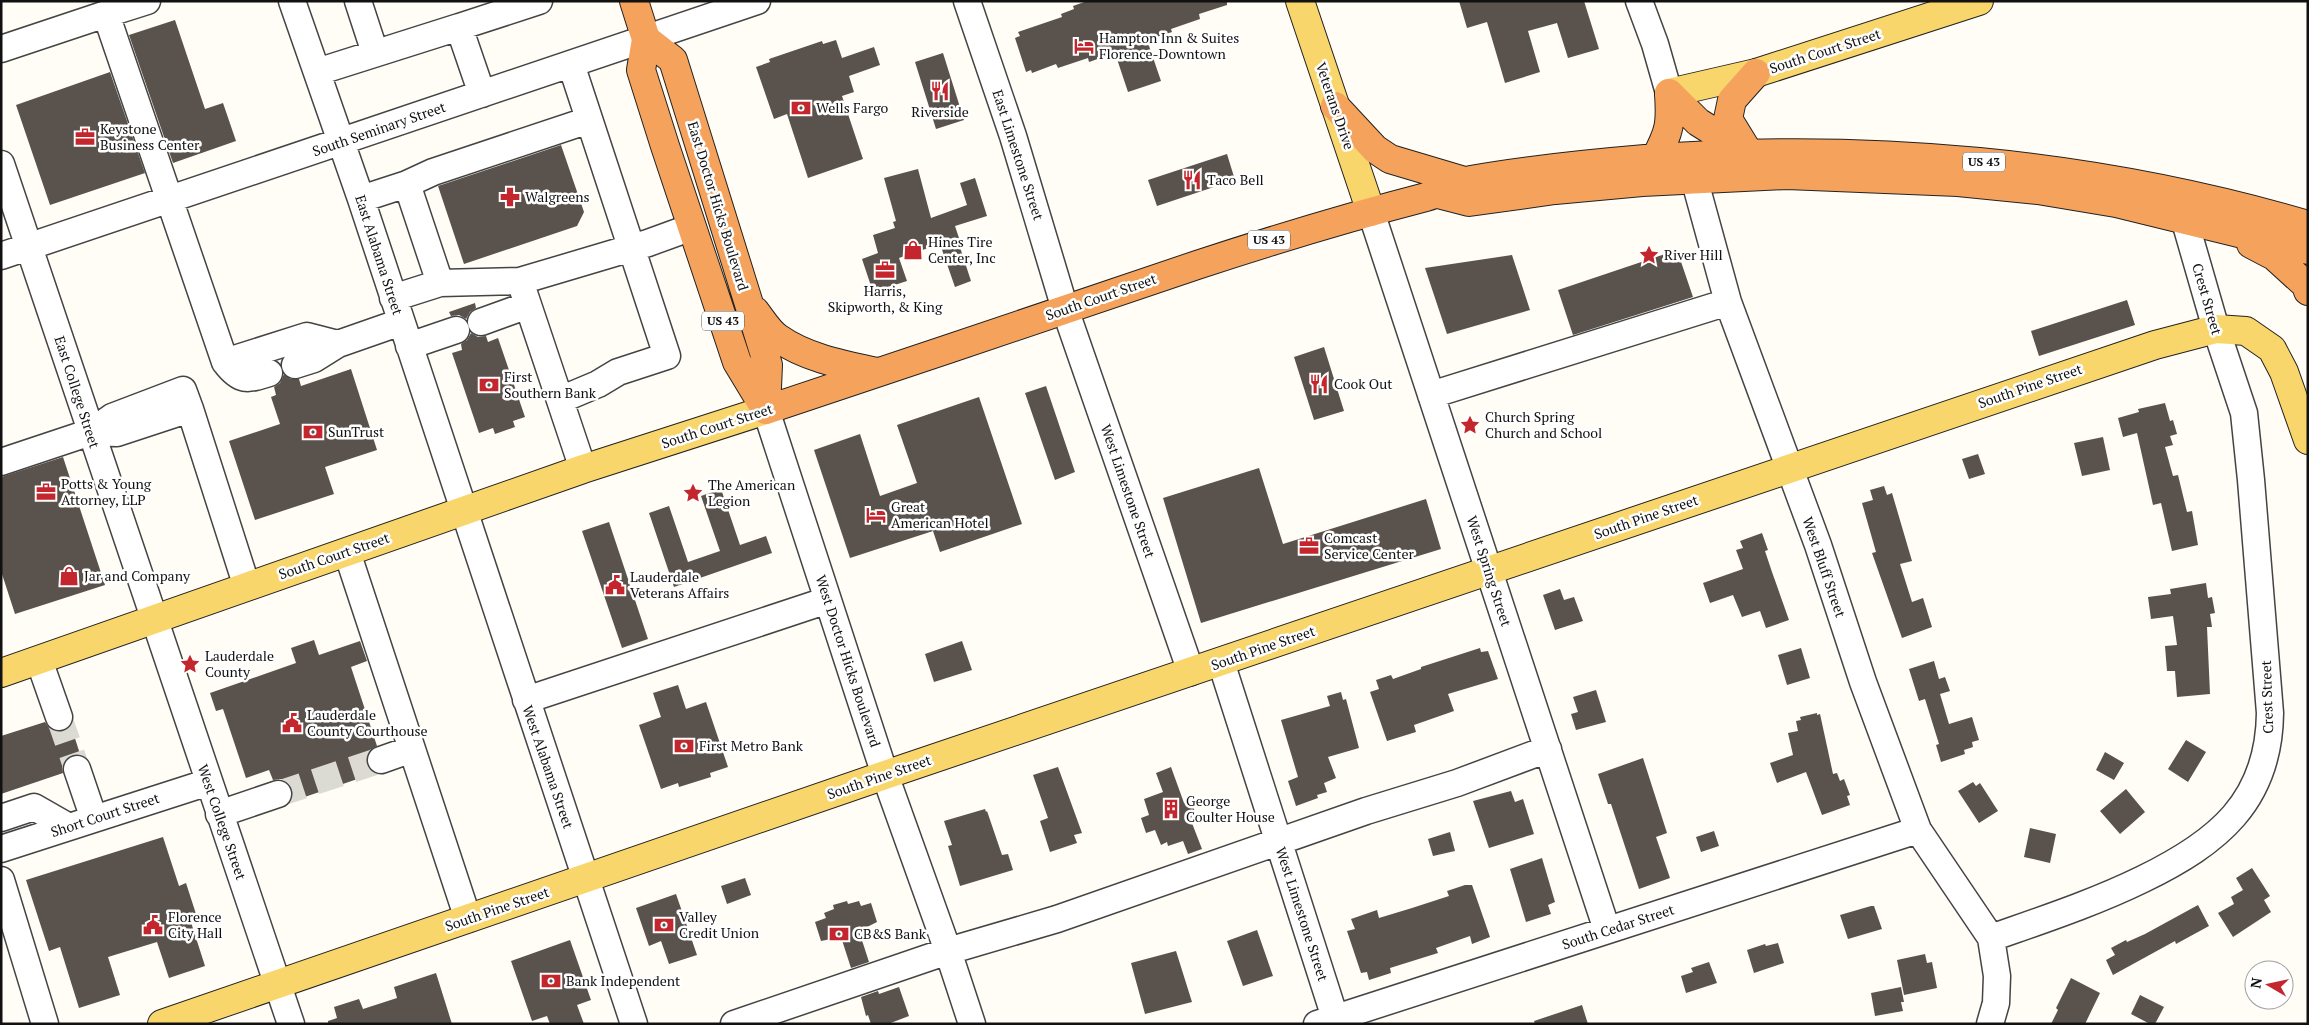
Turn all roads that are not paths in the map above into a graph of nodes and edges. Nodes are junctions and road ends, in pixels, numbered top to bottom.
1 (147, 1) edge
2 (292, 1) edge
3 (358, 1) edge
4 (539, 1) edge
5 (634, 1) edge
6 (757, 1) edge
7 (967, 1) edge
8 (1300, 1) edge
9 (1639, 1) edge
10 (1979, 1) edge
11 (106, 14) junction
12 (459, 27) junction
13 (646, 39) junction
14 (1, 49) edge
15 (376, 53) junction
16 (571, 64) junction
17 (316, 72) junction
18 (1756, 73) junction
19 (1669, 93) junction
20 (482, 94) junction
21 (1335, 106) junction
22 (589, 120) junction
23 (341, 142) junction
24 (1749, 154) junction
25 (1655, 159) junction
26 (1, 164) edge
27 (1694, 178) junction
28 (1464, 181) junction
29 (408, 184) junction
30 (1438, 194) junction
31 (361, 199) junction
32 (170, 200) junction
33 (1370, 212) junction
34 (2184, 218) junction
35 (2308, 225) edge
36 (692, 227) junction
37 (2219, 227) junction
38 (29, 247) junction
39 (632, 248) junction
40 (2308, 250) edge
41 (1, 256) edge
42 (440, 284) junction
43 (2308, 291) edge
44 (524, 293) junction
45 (393, 298) junction
46 (1728, 302) junction
47 (749, 304) junction
48 (1065, 309) junction
49 (481, 322) dead end
50 (2216, 329) junction
51 (456, 330) dead end
52 (405, 334) junction
53 (338, 344) junction
54 (225, 362) junction
55 (295, 365) dead end
56 (877, 372) junction
57 (269, 373) dead end
58 (1431, 395) junction
59 (560, 400) junction
60 (766, 410) junction
61 (91, 432) junction
62 (2308, 440) edge
63 (1, 462) edge
64 (1790, 468) junction
65 (583, 469) junction
66 (463, 510) junction
67 (347, 552) junction
68 (1489, 570) junction
69 (247, 587) junction
70 (828, 600) junction
71 (153, 620) junction
72 (39, 660) junction
73 (1221, 662) junction
74 (1191, 672) junction
75 (1, 673) edge
76 (526, 700) junction
77 (59, 717) tunnel mouth
78 (412, 749) junction
79 (1548, 749) junction
80 (381, 760) tunnel mouth
81 (77, 769) tunnel mouth
82 (885, 775) junction
83 (209, 782) junction
84 (278, 794) tunnel mouth
85 (219, 814) junction
86 (1, 818) edge
87 (94, 819) junction
88 (68, 827) junction
89 (1918, 830) junction
90 (1278, 842) junction
91 (1, 848) edge
92 (586, 879) junction
93 (1, 880) edge
94 (468, 919) junction
95 (1607, 930) junction
96 (1991, 938) junction
97 (948, 951) junction
98 (277, 984) junction
99 (1330, 1022) edge
100 (45, 1024) edge
101 (162, 1024) edge
102 (291, 1024) edge
103 (634, 1024) edge
104 (734, 1024) edge
105 (972, 1024) edge
106 (1990, 1024) edge

1 - 11 street
2 - 17 street, East Alabama Street
3 - 15 street
4 - 12 street
5 - 13 highway, East Doctor Hicks Boulevard / US 43
6 - 13 street, South Seminary Street
7 - 48 street, East Limestone Street
8 - 21 main road, Veterans Drive
9 - 19 street
10 - 18 main road, South Court Street
11 - 14 street
11 - 32 street
12 - 15 street
12 - 20 street
13 - 16 street, South Seminary Street
13 - 36 highway, East Doctor Hicks Boulevard / US 43
13 - 47 highway, East Doctor Hicks Boulevard / US 43
15 - 17 street
16 - 20 street, South Seminary Street
16 - 22 street
17 - 23 street, East Alabama Street
18 - 19 main road, South Court Street
18 - 24 highway
19 - 24 highway
19 - 25 highway
20 - 23 street, South Seminary Street
21 - 28 highway
21 - 33 main road, Veterans Drive
22 - 29 street
22 - 39 street
23 - 31 street, East Alabama Street
23 - 32 street, South Seminary Street
24 - 25 highway, US 43
24 - 35 highway, US 43
25 - 28 highway, US 43
26 - 38 street, East College Street
27 - 30 highway, US 43
27 - 34 highway, US 43
27 - 46 street, West Bluff Street
28 - 30 highway, US 43
29 - 31 street
29 - 42 street
30 - 33 highway, South Court Street / US 43
31 - 45 street, East Alabama Street
32 - 38 street, South Seminary Street
32 - 54 street
33 - 48 highway, South Court Street / US 43
33 - 58 street, West Spring Street
34 - 37 highway, US 43
34 - 50 street, Crest Street
36 - 39 street
36 - 60 highway, East Doctor Hicks Boulevard / US 43
37 - 40 highway, US 43
37 - 43 highway
38 - 41 street, South Seminary Street
38 - 61 street, East College Street
39 - 44 street
39 - 59 street
42 - 44 street
42 - 45 street
44 - 49 street
44 - 59 street
45 - 52 street, East Alabama Street
46 - 58 street
46 - 64 street, West Bluff Street
47 - 56 highway, US 43
47 - 60 highway, East Doctor Hicks Boulevard
48 - 56 highway, South Court Street / US 43
48 - 74 street, West Limestone Street
50 - 62 main road, South Pine Street
50 - 64 main road, South Pine Street
50 - 96 street, Crest Street
51 - 52 street
52 - 53 street
52 - 66 street, East Alabama Street
53 - 54 street
53 - 55 street
54 - 57 street
56 - 60 highway, South Court Street / US 43
58 - 68 street, West Spring Street
59 - 65 street
60 - 65 main road, South Court Street
60 - 70 street, West Doctor Hicks Boulevard
61 - 63 street
61 - 69 street
61 - 71 street, East College Street
64 - 68 main road, South Pine Street
64 - 89 street, West Bluff Street
65 - 66 main road, South Court Street
66 - 67 main road, South Court Street
66 - 76 street, West Alabama Street
67 - 69 main road, South Court Street
67 - 78 street
68 - 73 main road, South Pine Street
68 - 79 street, West Spring Street
69 - 71 main road, South Court Street
70 - 76 street
70 - 82 street, West Doctor Hicks Boulevard
71 - 72 main road, South Court Street
71 - 83 street, West College Street
72 - 75 main road, South Court Street
72 - 77 street
73 - 74 main road, South Pine Street
73 - 90 street, West Limestone Street
74 - 82 main road, South Pine Street
76 - 92 street, West Alabama Street
78 - 80 street
78 - 94 street
79 - 90 street
79 - 95 street, West Spring Street
81 - 87 street
82 - 92 main road, South Pine Street
82 - 97 street, West Doctor Hicks Boulevard
83 - 85 street, West College Street
83 - 87 street, Short Court Street
84 - 85 street
85 - 98 street, West College Street
86 - 88 street
87 - 88 street, Short Court Street
88 - 91 street, Short Court Street
89 - 95 street, South Cedar Street
89 - 96 street, West Bluff Street
90 - 97 street
90 - 99 street, West Limestone Street
92 - 94 main road, South Pine Street
92 - 103 street, West Alabama Street
93 - 100 street
94 - 98 main road, South Pine Street
95 - 99 street, South Cedar Street
96 - 106 street
97 - 104 street
97 - 105 street, West Doctor Hicks Boulevard
98 - 101 main road, South Pine Street
98 - 102 street, West College Street

